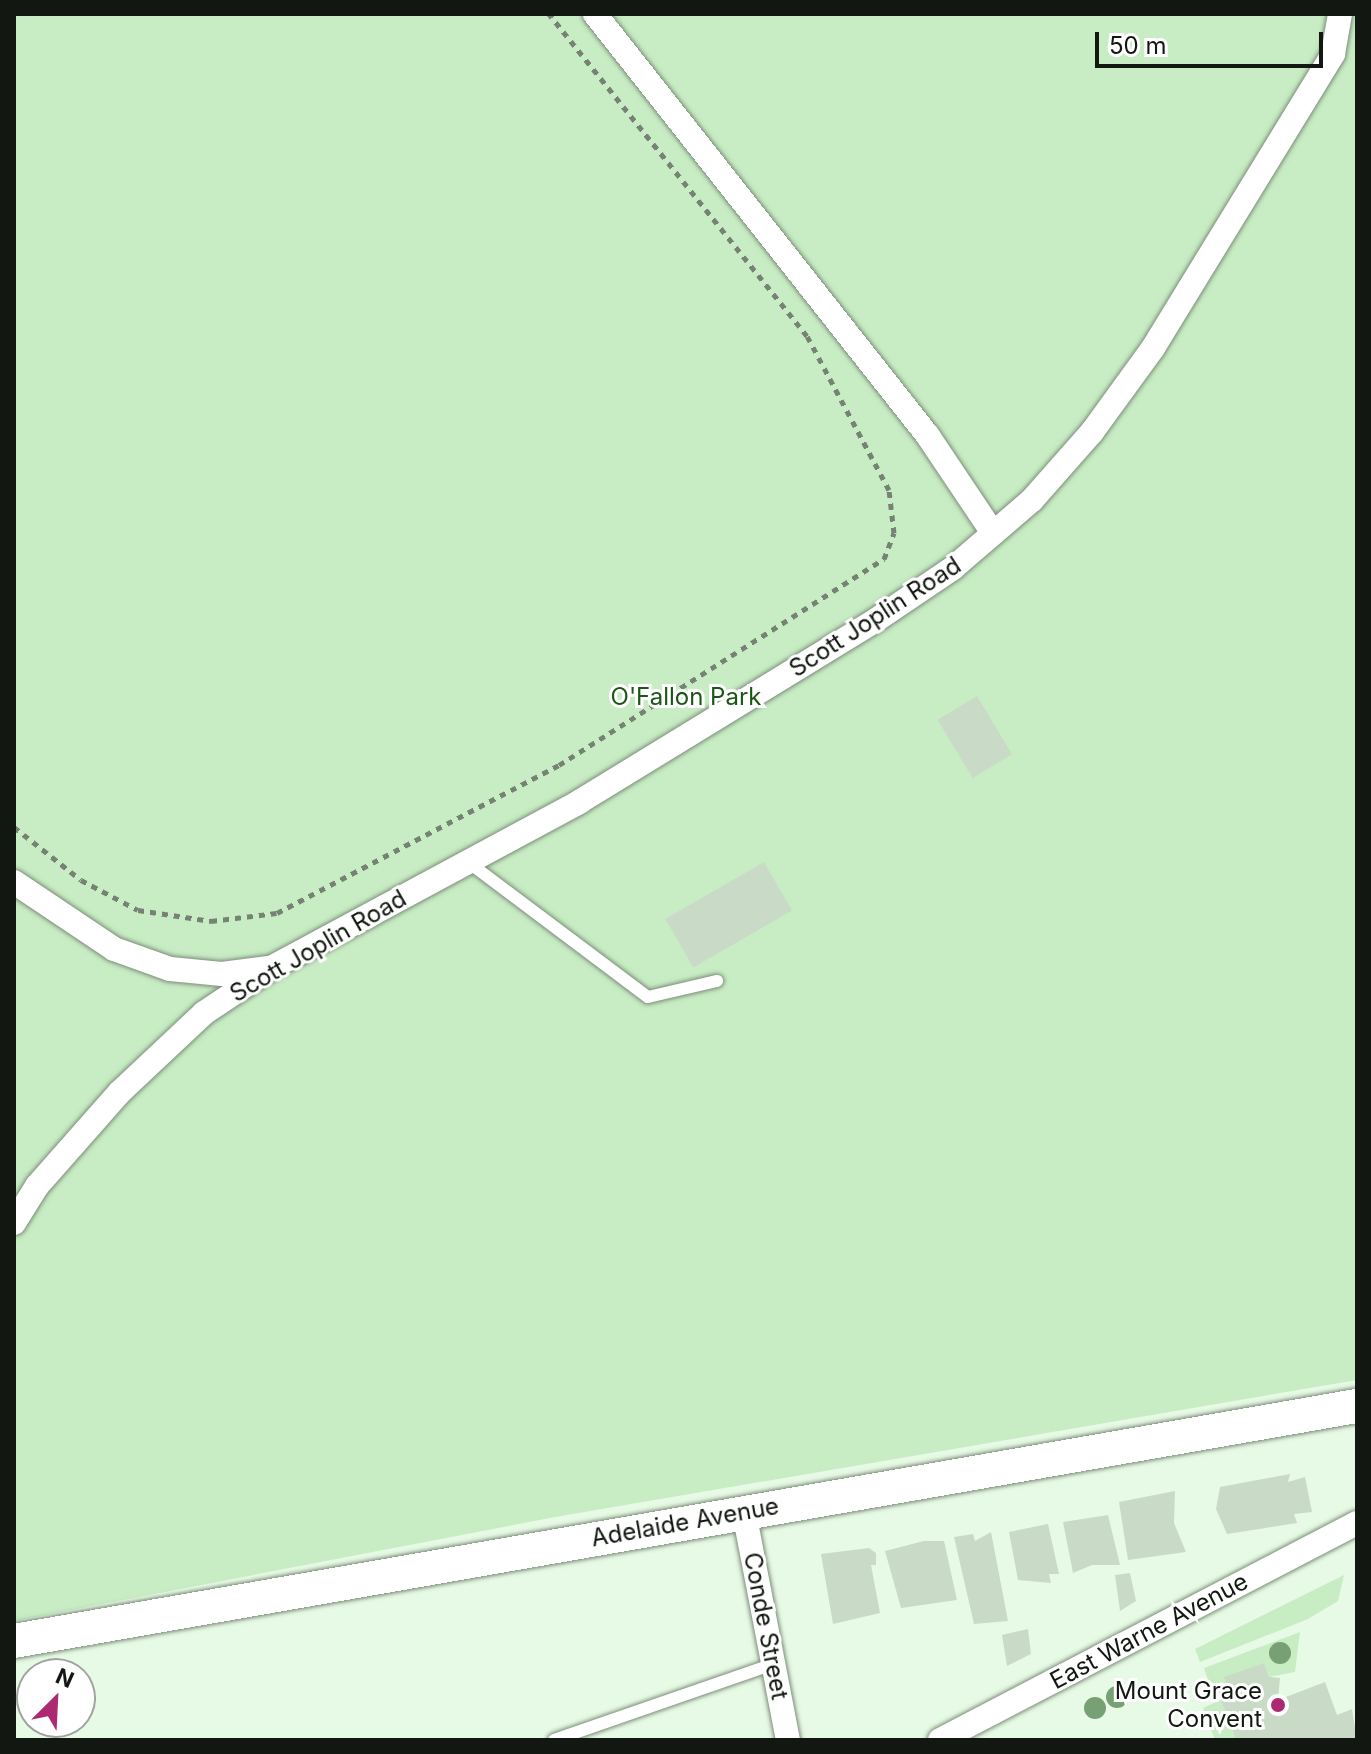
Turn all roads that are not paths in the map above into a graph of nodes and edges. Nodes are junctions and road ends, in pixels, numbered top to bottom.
1 (595, 14) edge
2 (1340, 14) edge
3 (993, 533) junction
4 (468, 862) junction
5 (14, 882) edge
6 (273, 967) junction
7 (717, 981) dead end
8 (14, 1223) edge
9 (1357, 1406) edge
10 (744, 1512) junction
11 (1357, 1523) edge
12 (14, 1641) edge
13 (773, 1664) junction
14 (554, 1740) edge
15 (788, 1740) edge
16 (940, 1740) edge

1 - 3 street
2 - 3 street, Scott Joplin Road
3 - 4 street, Scott Joplin Road
4 - 6 street, Scott Joplin Road
4 - 7 lane
5 - 6 street
6 - 8 street, Scott Joplin Road
9 - 10 main road, Adelaide Avenue
10 - 12 main road, Adelaide Avenue
10 - 13 street, Conde Street
11 - 16 street, East Warne Avenue
13 - 14 lane
13 - 15 street, Conde Street

